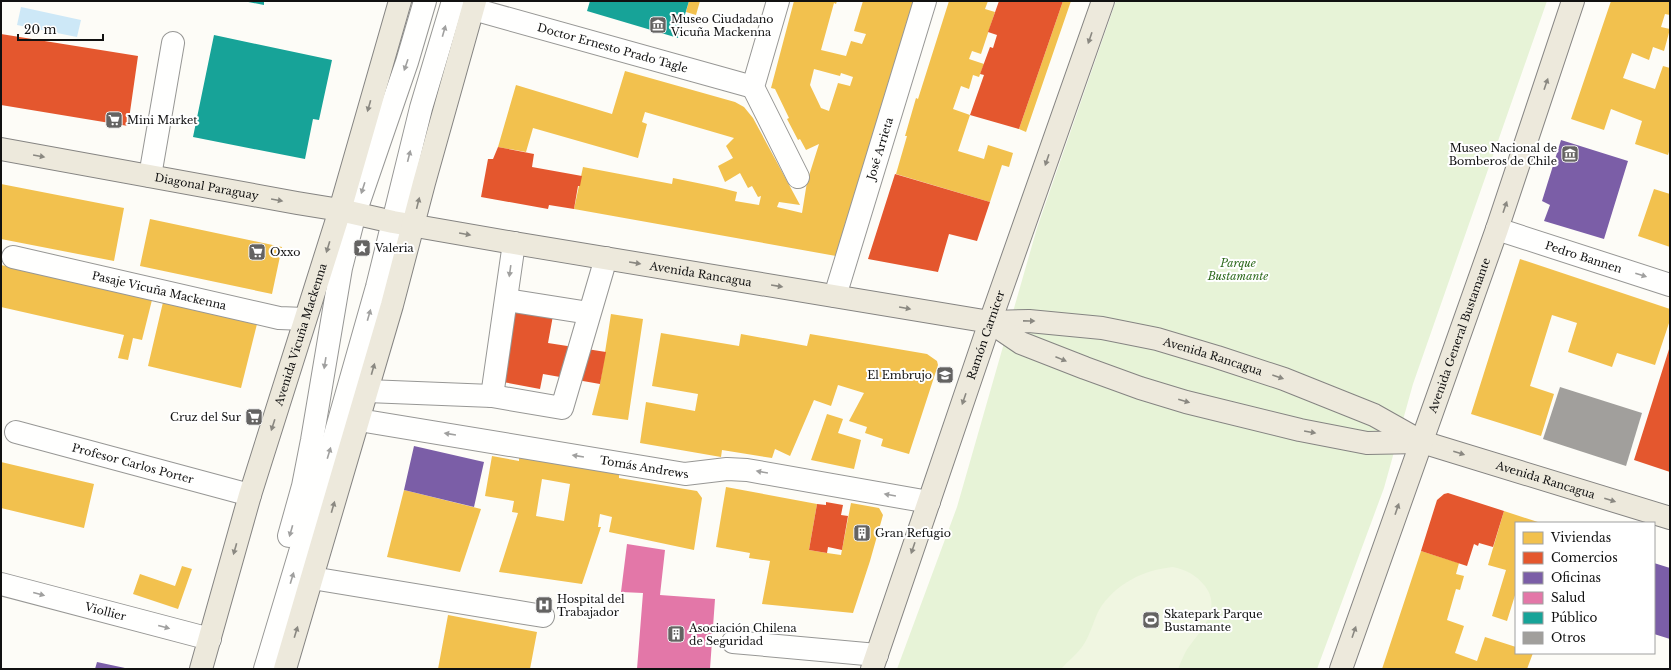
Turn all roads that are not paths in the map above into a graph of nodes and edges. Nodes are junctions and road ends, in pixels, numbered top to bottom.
1 (400, 1) edge
2 (425, 1) edge
3 (453, 1) edge
4 (778, 1) edge
5 (925, 1) edge
6 (1103, 1) edge
7 (1573, 1) edge
8 (474, 5) edge
9 (173, 43) dead end
10 (754, 87) junction
11 (1, 149) edge
12 (150, 176) junction
13 (798, 177) dead end
14 (347, 212) junction
15 (403, 223) junction
16 (1497, 229) junction
17 (514, 243) junction
18 (13, 256) dead end
19 (606, 258) junction
20 (1670, 285) edge
21 (835, 296) junction
22 (507, 300) junction
23 (589, 313) junction
24 (305, 320) junction
25 (990, 322) junction
26 (367, 390) junction
27 (492, 396) junction
28 (359, 420) junction
29 (16, 432) dead end
30 (1422, 442) junction
31 (250, 495) junction
32 (929, 502) junction
33 (1670, 518) edge
34 (312, 578) junction
35 (1, 584) edge
36 (543, 616) dead end
37 (210, 638) junction
38 (733, 642) dead end
39 (875, 662) edge
40 (201, 669) edge
41 (249, 669) edge
42 (265, 669) edge
43 (285, 669) edge
44 (1341, 669) edge

1 -> 14 main road, Avenida Vicuña Mackenna
2 -> 14 street
15 -> 3 street
4 - 10 street
5 - 21 street, José Arrieta
6 -> 25 main road, Ramón Carnicer
16 -> 7 main road, Avenida General Bustamante
8 - 10 street, Doctor Ernesto Prado Tagle
15 -> 8 main road
9 - 12 street
10 - 13 street
11 -> 12 main road, Diagonal Paraguay
12 -> 14 main road, Diagonal Paraguay
14 - 15 main road, Diagonal Paraguay
14 -> 24 main road, Avenida Vicuña Mackenna
14 -> 41 street
15 -> 17 main road, Avenida Rancagua
26 -> 15 main road
42 -> 15 street
16 -> 20 street, Pedro Bannen
16 - 30 main road, Avenida General Bustamante
17 - 19 main road, Avenida Rancagua
17 -> 22 street
18 - 24 street, Pasaje Vicuña Mackenna
19 -> 21 main road, Avenida Rancagua
19 - 23 street
21 -> 25 main road, Avenida Rancagua
22 - 23 street
22 - 27 street
23 - 27 street
24 -> 31 main road, Avenida Vicuña Mackenna
25 -> 30 main road, Avenida Rancagua
25 -> 30 main road, Avenida Rancagua
25 -> 32 main road, Ramón Carnicer
26 - 27 street
26 - 28 main road
32 -> 28 street, Tomás Andrews
34 -> 28 main road
29 - 31 street, Profesor Carlos Porter
30 -> 33 main road, Avenida Rancagua
44 -> 30 main road, Avenida General Bustamante
31 -> 37 main road, Avenida Vicuña Mackenna
32 -> 39 main road, Ramón Carnicer
34 - 36 street
43 -> 34 main road
35 -> 37 street, Viollier
37 - 40 main road, Avenida Vicuña Mackenna
38 - 39 street

